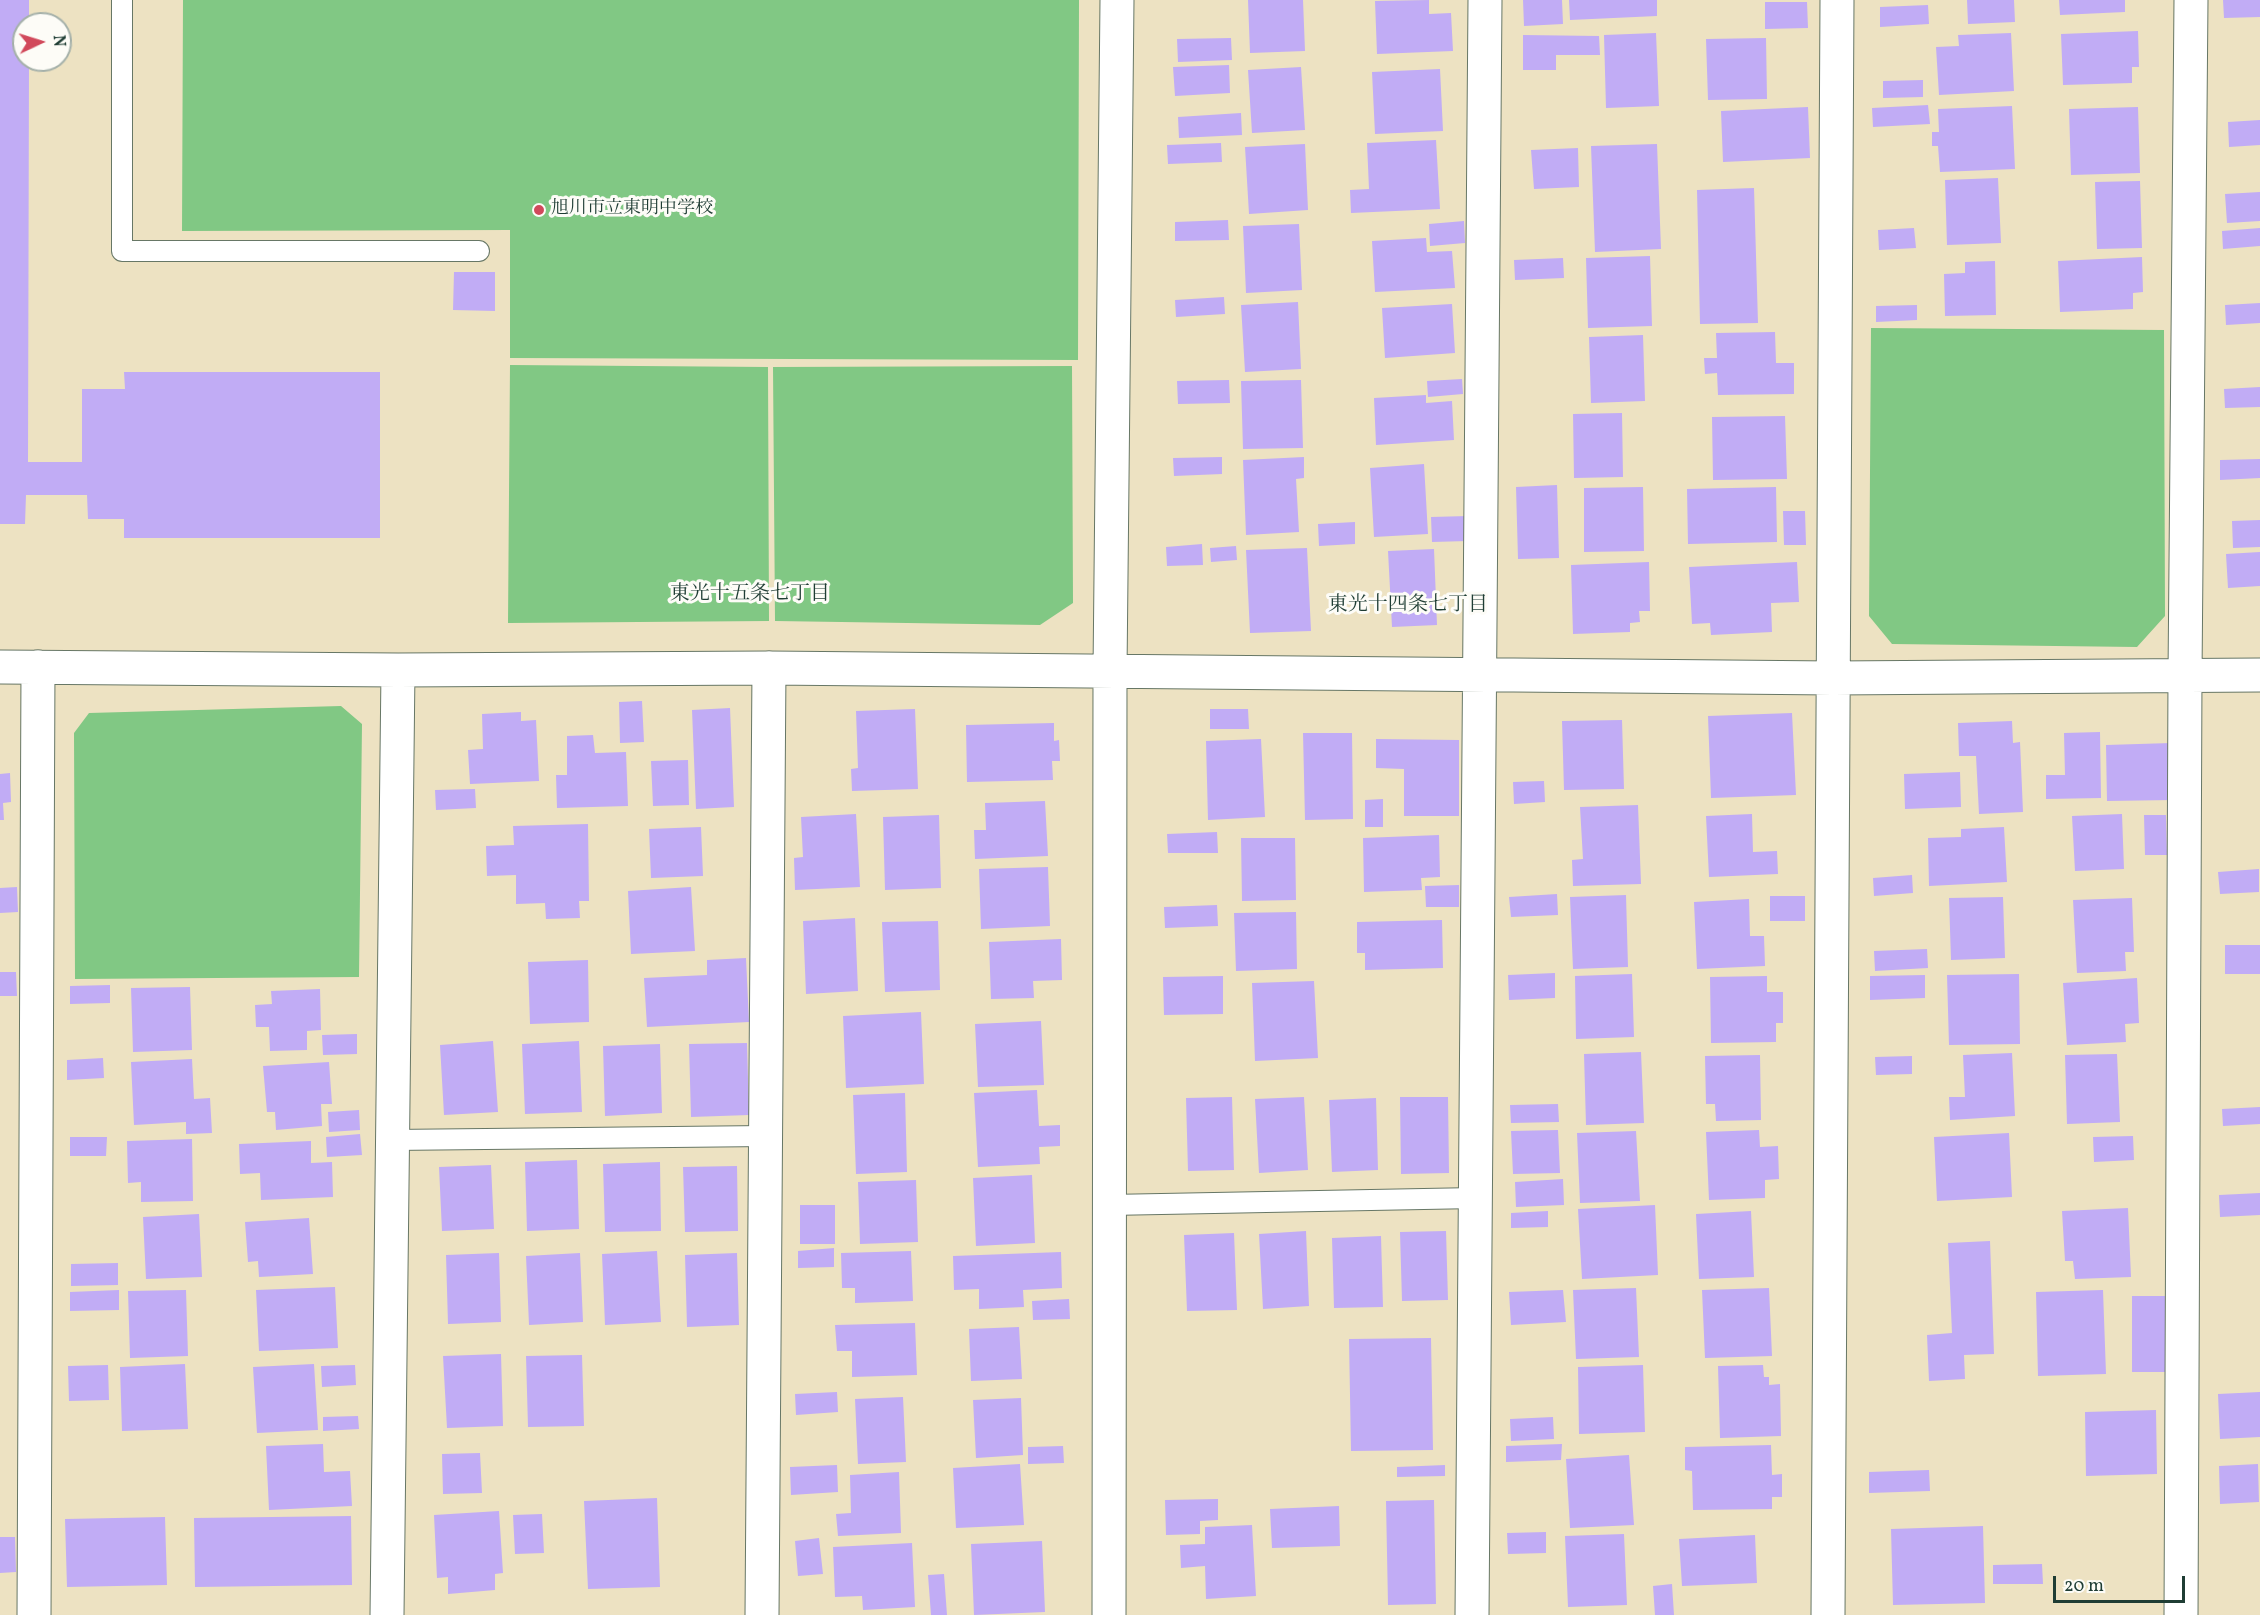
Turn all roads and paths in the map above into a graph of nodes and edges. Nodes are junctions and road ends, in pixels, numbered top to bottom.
1 (122, 0) edge
2 (1117, 0) edge
3 (1485, 0) edge
4 (1837, 0) edge
5 (2191, 0) edge
6 (479, 251) dead end
7 (0, 667) edge
8 (38, 667) junction
9 (769, 668) junction
10 (398, 670) junction
11 (1110, 671) junction
12 (2185, 675) junction
13 (2260, 675) edge
14 (1482, 676) junction
15 (1833, 678) junction
16 (766, 1136) junction
17 (392, 1140) junction
18 (1476, 1198) junction
19 (1109, 1205) junction
20 (34, 1615) edge
21 (387, 1615) edge
22 (762, 1615) edge
23 (1109, 1615) edge
24 (1472, 1615) edge
25 (1828, 1615) edge
26 (2181, 1615) edge

1 - 6 lane
2 - 11 street
3 - 14 street
4 - 15 street
5 - 12 street
7 - 8 street
8 - 10 street
8 - 20 street
9 - 10 street
9 - 11 street
9 - 16 street
10 - 17 street
11 - 14 street
11 - 19 street
12 - 13 street
12 - 15 street
12 - 26 street
14 - 15 street
14 - 18 street
15 - 25 street
16 - 17 lane
16 - 22 street
17 - 21 street
18 - 19 lane
18 - 24 street
19 - 23 street

